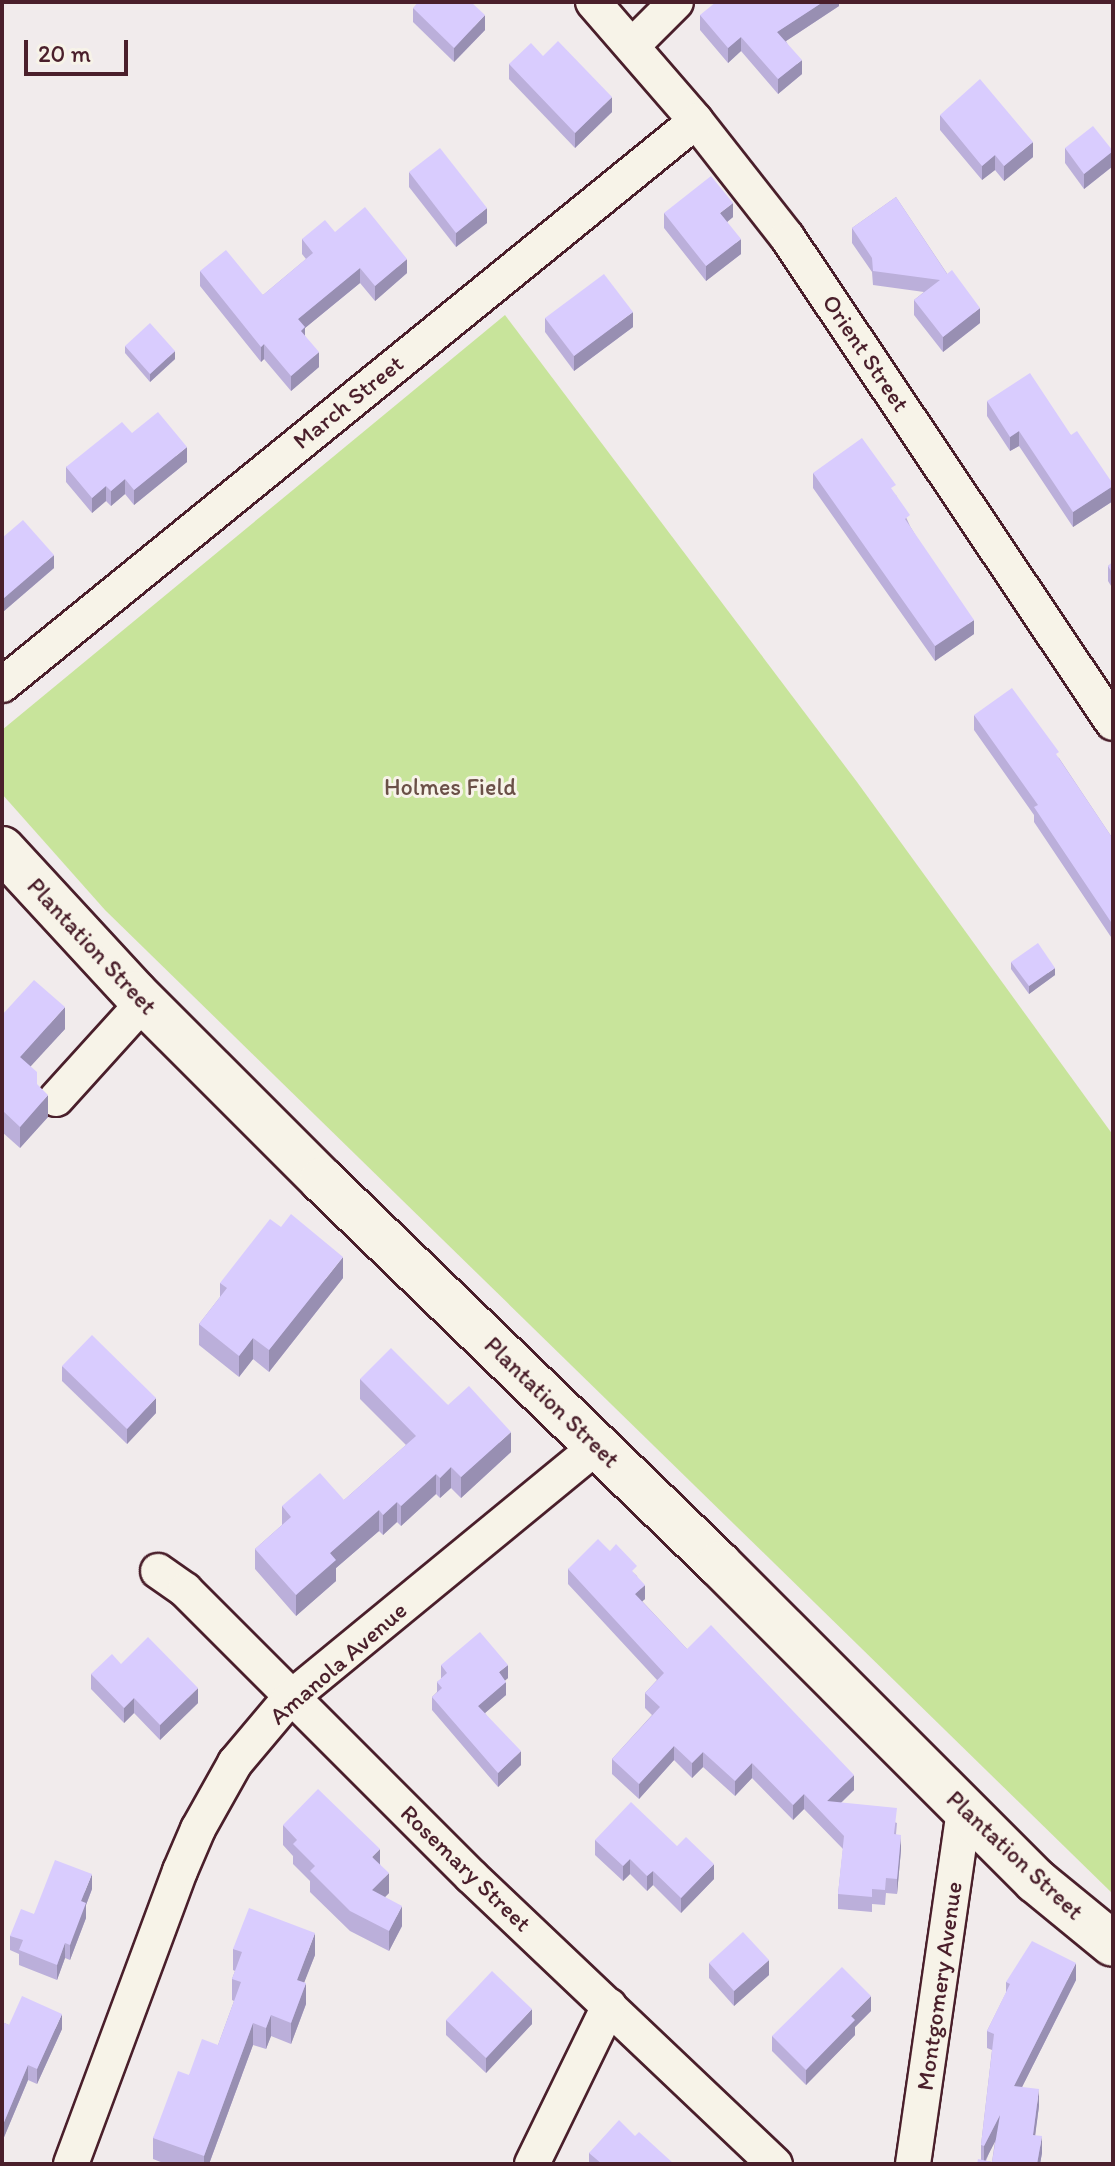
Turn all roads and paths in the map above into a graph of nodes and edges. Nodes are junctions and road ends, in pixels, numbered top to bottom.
1 (593, 2) edge
2 (676, 2) edge
3 (632, 46) junction
4 (696, 121) junction
5 (2, 685) edge
6 (1113, 723) edge
7 (2, 849) edge
8 (144, 1002) junction
9 (56, 1099) dead end
10 (597, 1446) junction
11 (158, 1571) dead end
12 (292, 1696) junction
13 (964, 1808) junction
14 (1113, 1944) edge
15 (609, 2006) junction
16 (71, 2164) edge
17 (532, 2164) edge
18 (775, 2164) edge
19 (913, 2164) edge

1 - 3 street, Orient Street
2 - 3 street
3 - 4 street, Orient Street
4 - 5 street, March Street
4 - 6 street, Orient Street
7 - 8 street, Plantation Street
8 - 9 street
8 - 10 street, Plantation Street
10 - 12 street, Amanola Avenue
10 - 13 street, Plantation Street
11 - 12 street, Rosemary Street
12 - 15 street, Rosemary Street
12 - 16 street, Amanola Avenue
13 - 14 street, Plantation Street
13 - 19 street, Montgomery Avenue
15 - 17 street
15 - 18 street, Rosemary Street

